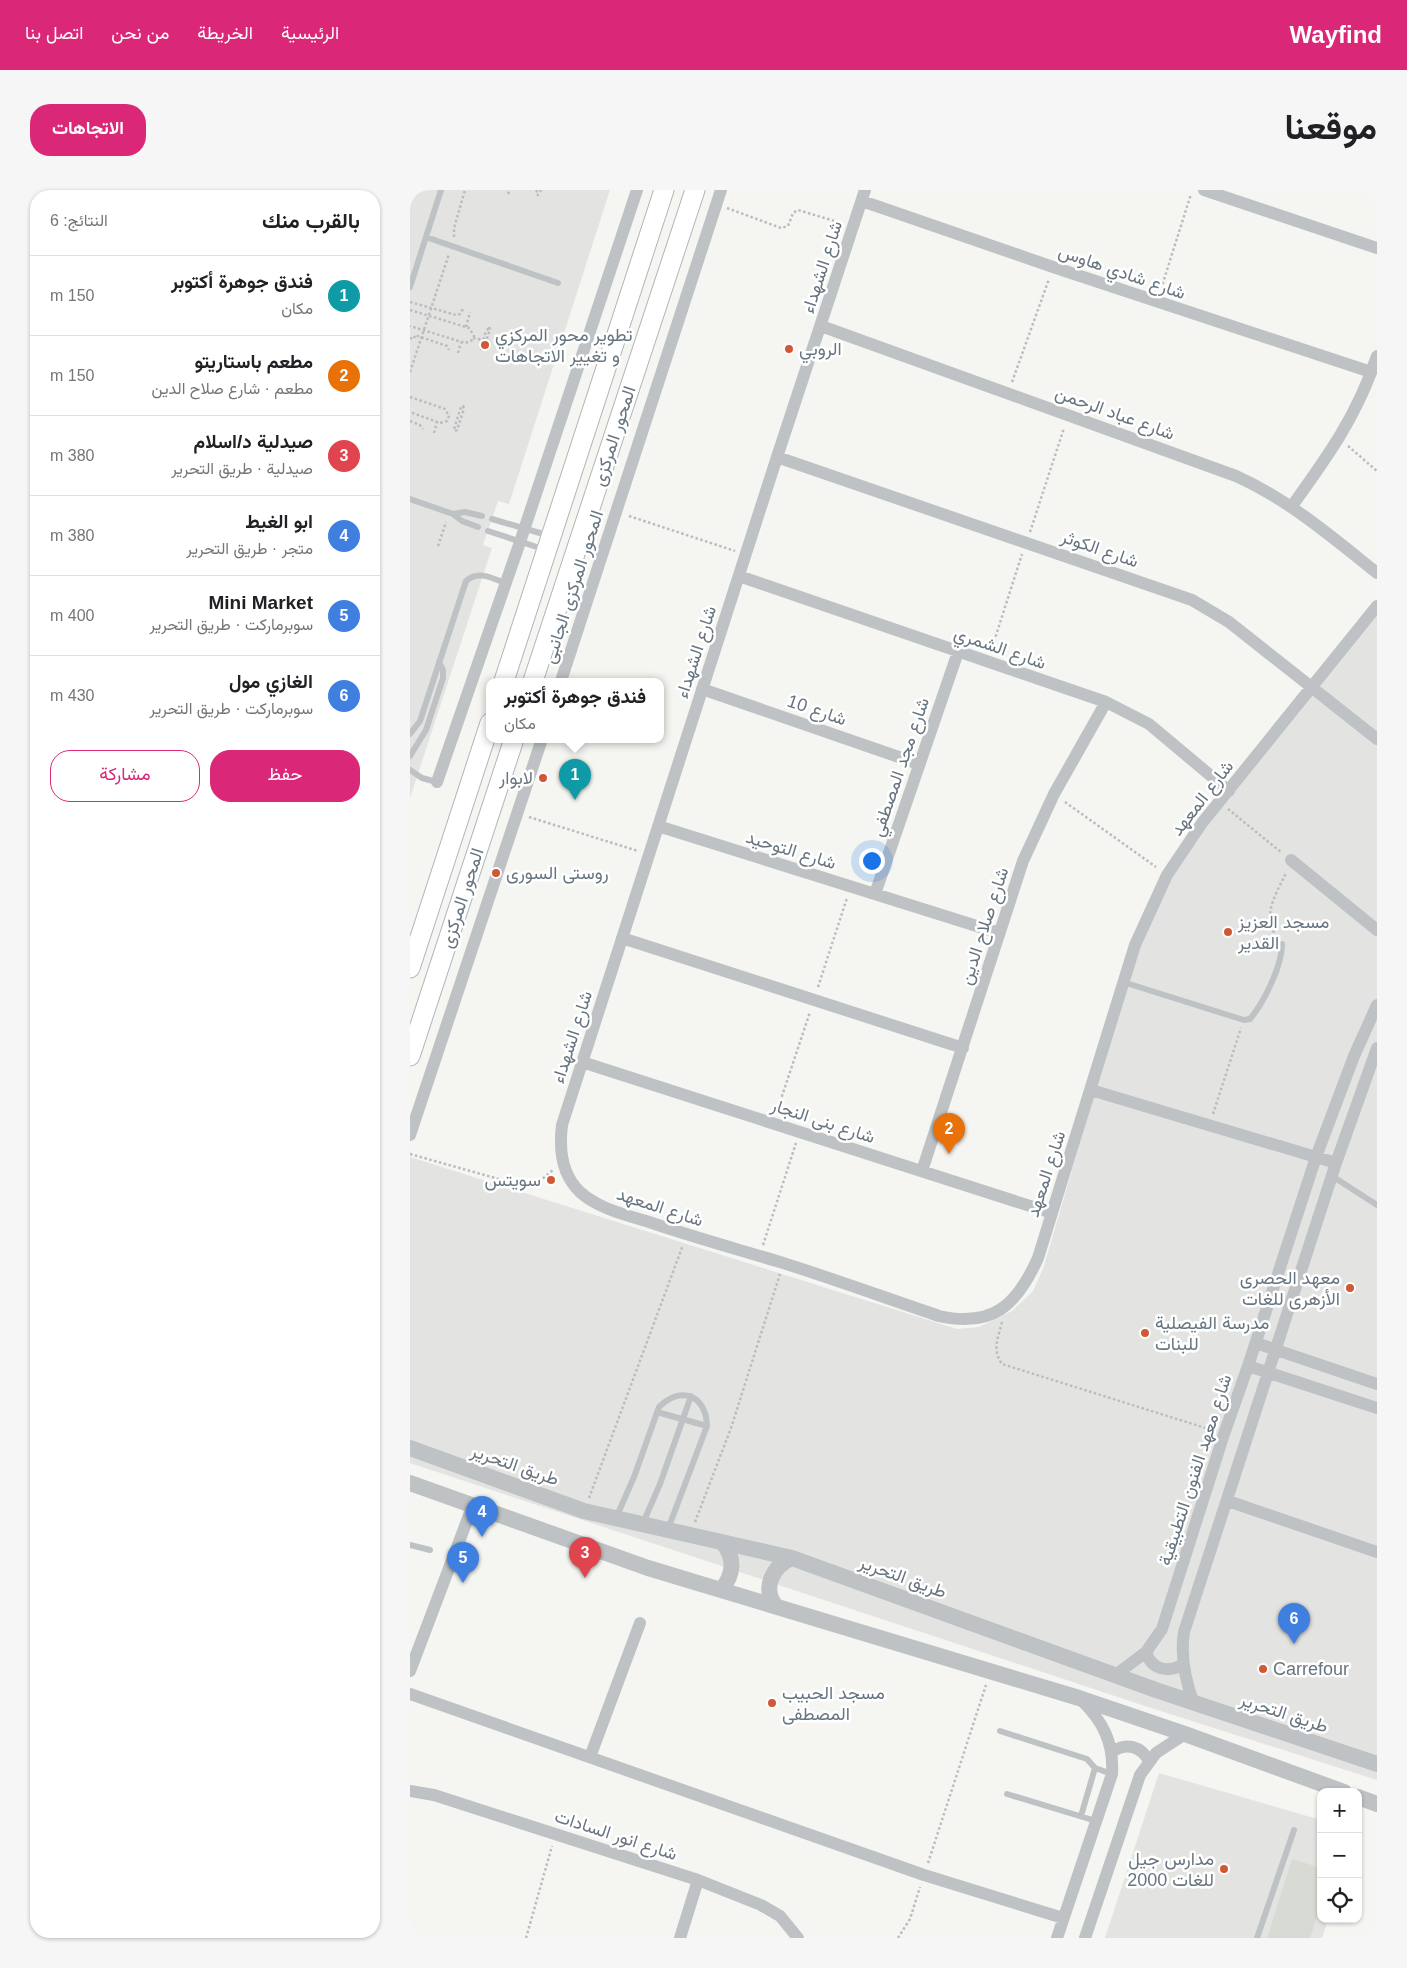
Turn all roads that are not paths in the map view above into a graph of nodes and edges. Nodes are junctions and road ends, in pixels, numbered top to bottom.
1 (440, 190) edge
2 (638, 190) edge
3 (664, 190) edge
4 (695, 190) edge
5 (721, 190) edge
6 (1204, 190) edge
7 (864, 195) edge
8 (426, 237) junction
9 (1377, 248) edge
10 (558, 283) dead end
11 (410, 287) edge
12 (821, 326) junction
13 (1377, 356) edge
14 (1372, 372) junction
15 (777, 457) junction
16 (410, 499) edge
17 (1292, 506) junction
18 (451, 513) junction
19 (482, 516) dead end
20 (492, 519) dead end
21 (478, 528) dead end
22 (524, 529) junction
23 (488, 531) dead end
24 (520, 542) junction
25 (549, 543) junction
26 (1377, 573) edge
27 (739, 576) junction
28 (506, 583) junction
29 (1377, 606) edge
30 (958, 652) junction
31 (439, 662) junction
32 (505, 678) edge
33 (534, 678) edge
34 (562, 678) edge
35 (1311, 688) junction
36 (702, 689) junction
37 (1106, 702) junction
38 (410, 734) edge
39 (486, 735) edge
40 (1377, 739) edge
41 (513, 743) edge
42 (541, 743) edge
43 (410, 756) edge
44 (920, 764) junction
45 (410, 770) edge
46 (436, 782) joint
47 (1229, 791) junction
48 (658, 826) junction
49 (1291, 860) road end
50 (875, 894) junction
51 (1377, 930) edge
52 (999, 933) junction
53 (622, 938) junction
54 (1282, 944) dead end
55 (410, 968) edge
56 (1123, 982) junction
57 (1377, 1005) edge
58 (963, 1048) junction
59 (1377, 1048) edge
60 (410, 1056) edge
61 (582, 1062) junction
62 (1372, 1074) edge
63 (1092, 1090) junction
64 (562, 1125) joint
65 (410, 1135) edge
66 (1316, 1157) junction
67 (1336, 1163) junction
68 (922, 1171) junction
69 (1332, 1176) junction
70 (1377, 1204) edge
71 (1052, 1213) junction
72 (1256, 1343) junction
73 (1276, 1349) junction
74 (1248, 1366) junction
75 (1268, 1372) junction
76 (1377, 1384) edge
77 (691, 1396) junction
78 (1377, 1408) edge
79 (657, 1412) junction
80 (683, 1419) junction
81 (707, 1426) junction
82 (410, 1448) edge
83 (410, 1483) edge
84 (1228, 1501) junction
85 (474, 1505) junction
86 (616, 1518) junction
87 (642, 1524) junction
88 (668, 1530) junction
89 (723, 1542) junction
90 (410, 1545) edge
91 (430, 1550) dead end
92 (1377, 1552) edge
93 (792, 1558) junction
94 (722, 1590) junction
95 (776, 1606) junction
96 (640, 1623) dead end
97 (1146, 1652) junction
98 (1183, 1664) junction
99 (410, 1671) edge
100 (1114, 1676) junction
101 (410, 1694) edge
102 (1079, 1698) junction
103 (1194, 1704) junction
104 (1000, 1731) dead end
105 (1184, 1734) junction
106 (1112, 1752) junction
107 (590, 1758) junction
108 (1149, 1761) junction
109 (1377, 1764) edge
110 (1094, 1768) junction
111 (1112, 1774) junction
112 (1333, 1788) edge
113 (410, 1791) edge
114 (1007, 1794) dead end
115 (1362, 1798) edge
116 (1377, 1804) edge
117 (1081, 1816) junction
118 (1096, 1820) junction
119 (1294, 1830) dead end
120 (698, 1880) junction
121 (1064, 1918) junction
122 (680, 1938) edge
123 (798, 1938) edge
124 (1057, 1938) edge
125 (1085, 1938) edge
126 (1257, 1938) edge

1 - 8 lane
2 - 22 street
3 - 25 main road
4 - 33 main road, المحور المركزى
5 - 34 street, المحور المركزى الجانبى
6 - 9 street
7 - 12 street, شارع الشهداء
7 - 14 street, شارع شادي هاوس
8 - 10 lane
8 - 11 lane
12 - 15 street, شارع الشهداء
12 - 17 street, شارع عباد الرحمن
13 - 14 street
14 - 17 street
15 - 27 street, شارع الشهداء
15 - 35 street, شارع الكوثر
16 - 18 lane
17 - 26 street, شارع عباد الرحمن
18 - 19 lane
18 - 21 lane
20 - 22 lane
22 - 24 street
22 - 25 lane
23 - 24 lane
24 - 25 lane
24 - 28 street
25 - 32 main road
27 - 30 street, شارع الشمري
27 - 36 street, شارع الشهداء
28 - 31 lane
28 - 46 street
29 - 35 street, شارع المعهد
30 - 37 street, شارع الشمري
30 - 44 street, شارع مجد المصطفي
31 - 38 lane
31 - 43 lane
35 - 40 street, شارع الكوثر
35 - 47 street, شارع المعهد
36 - 44 street, شارع 10
36 - 48 street, شارع الشهداء
37 - 47 street, شارع الشمري
37 - 52 street, شارع صلاح الدين
39 - 55 main road
41 - 60 main road, المحور المركزى
42 - 65 street
44 - 50 street, شارع مجد المصطفي
45 - 46 lane
47 - 56 street, شارع المعهد
48 - 50 street, شارع التوحيد
48 - 53 street, شارع الشهداء
49 - 51 street
50 - 52 street, شارع التوحيد
52 - 58 street, شارع صلاح الدين
53 - 58 street
53 - 61 street, شارع الشهداء
54 - 56 lane
56 - 63 street, شارع المعهد
57 - 66 street, شارع معهد الفنون التطبيقية
58 - 68 street, شارع صلاح الدين
59 - 62 street
61 - 64 street, شارع الشهداء
61 - 68 street, شارع بنى النجار
62 - 67 street
63 - 66 street
63 - 71 street, شارع المعهد
64 - 71 street, شارع المعهد
66 - 67 street
66 - 72 street, شارع معهد الفنون التطبيقية
67 - 69 street
68 - 71 street, شارع بنى النجار
69 - 70 lane
69 - 73 street
72 - 73 street
72 - 74 street, شارع معهد الفنون التطبيقية
73 - 75 street
73 - 76 street
74 - 75 street
74 - 97 street, شارع معهد الفنون التطبيقية
75 - 78 street
75 - 84 street
77 - 79 lane
77 - 80 lane
77 - 81 lane
79 - 80 lane
79 - 86 lane
80 - 81 lane
80 - 87 lane
81 - 88 lane
82 - 86 street, طريق التحرير
83 - 85 street
84 - 92 street
84 - 98 street
85 - 94 street
85 - 99 street
86 - 87 street, طريق التحرير
87 - 88 street, طريق التحرير
88 - 89 street, طريق التحرير
89 - 93 street, طريق التحرير
89 - 94 street
90 - 91 lane
93 - 95 street
93 - 100 street, طريق التحرير
94 - 95 street
95 - 102 street
96 - 107 street
97 - 98 street
97 - 100 street, شارع معهد الفنون التطبيقية
98 - 103 street
100 - 103 street, طريق التحرير
101 - 107 street
102 - 105 street
102 - 106 street
103 - 109 street, طريق التحرير
104 - 110 lane
105 - 108 street
105 - 112 street
106 - 108 street
106 - 111 street
107 - 121 street
108 - 125 street
110 - 111 lane
110 - 117 lane
111 - 118 street
113 - 120 street, شارع انور السادات
114 - 117 lane
115 - 116 street
117 - 118 lane
118 - 121 street
119 - 126 lane
120 - 122 street
120 - 123 street, شارع انور السادات
121 - 124 street

